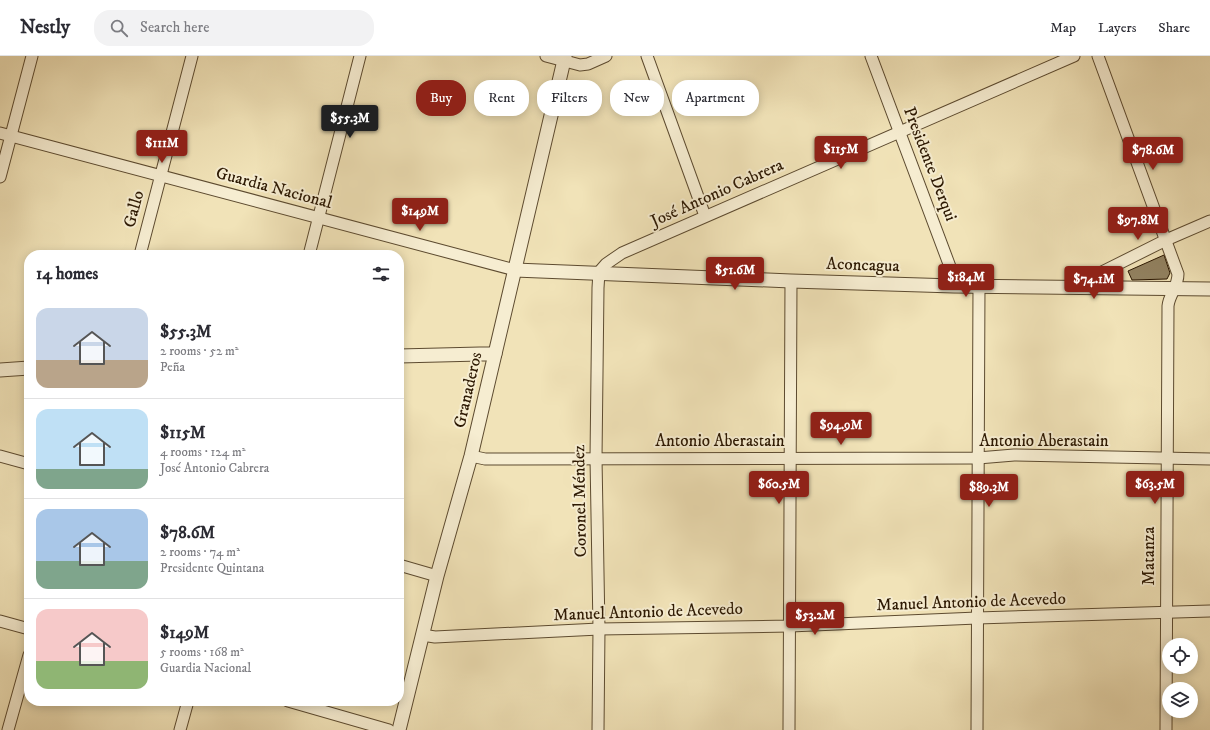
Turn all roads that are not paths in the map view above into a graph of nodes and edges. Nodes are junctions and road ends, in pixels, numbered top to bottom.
1 (32, 56) edge
2 (192, 56) edge
3 (360, 56) edge
4 (546, 56) edge
5 (606, 56) edge
6 (647, 56) edge
7 (871, 56) edge
8 (1074, 56) edge
9 (1098, 56) edge
10 (565, 58) edge
11 (899, 132) junction
12 (5, 134) edge
13 (160, 176) junction
14 (0, 177) edge
15 (705, 216) junction
16 (319, 217) junction
17 (1210, 221) edge
18 (1166, 240) junction
19 (141, 250) edge
20 (309, 250) edge
21 (515, 270) junction
22 (599, 272) junction
23 (791, 281) junction
24 (954, 286) junction
25 (979, 286) junction
26 (1086, 287) junction
27 (1175, 288) junction
28 (1210, 289) edge
29 (495, 354) junction
30 (404, 356) edge
31 (24, 368) edge
32 (0, 370) edge
33 (0, 456) edge
34 (471, 456) junction
35 (596, 458) junction
36 (790, 458) junction
37 (978, 458) junction
38 (1167, 459) junction
39 (1210, 459) edge
40 (24, 463) edge
41 (404, 566) edge
42 (437, 576) junction
43 (1210, 611) edge
44 (1166, 613) junction
45 (977, 618) junction
46 (0, 622) edge
47 (790, 626) junction
48 (24, 628) edge
49 (599, 630) junction
50 (422, 635) junction
51 (24, 673) edge
52 (187, 706) edge
53 (305, 706) edge
54 (8, 730) edge
55 (180, 730) edge
56 (389, 730) edge
57 (399, 730) edge
58 (598, 730) edge
59 (789, 730) edge
60 (978, 730) edge
61 (1166, 730) edge

1 - 12 street
2 - 13 street, Gallo
3 - 16 street
4 - 10 street
5 - 10 street
6 - 15 street
7 - 11 street, Presidente Derqui
8 - 11 street, José Antonio Cabrera
9 - 18 street, Matanza
10 - 21 street, Granaderos
11 - 15 street, José Antonio Cabrera
11 - 24 street, Presidente Derqui
12 - 13 street, Guardia Nacional
12 - 14 street
13 - 16 street, Guardia Nacional
13 - 19 street, Gallo
15 - 22 street, José Antonio Cabrera
16 - 20 street
16 - 21 street, Guardia Nacional
17 - 18 street
18 - 26 street
18 - 27 street, Matanza
21 - 22 street, Aconcagua
21 - 29 street, Granaderos
22 - 23 street, Aconcagua
22 - 35 street, Coronel Méndez
23 - 24 street, Aconcagua
23 - 36 street
24 - 25 street, Aconcagua
25 - 26 street, Aconcagua
25 - 37 street
26 - 27 street, Aconcagua
27 - 28 street, Aconcagua
27 - 38 street, Matanza
29 - 30 street
29 - 34 street, Granaderos
31 - 32 street
33 - 40 street
34 - 35 street, Antonio Aberastain
34 - 42 street, Granaderos
35 - 36 street, Antonio Aberastain
35 - 49 street, Coronel Méndez
36 - 37 street, Antonio Aberastain
36 - 47 street
37 - 38 street, Antonio Aberastain
37 - 45 street
38 - 39 street, Antonio Aberastain
38 - 44 street, Matanza
41 - 42 street
42 - 50 street, Granaderos
43 - 44 street, Manuel Antonio de Acevedo
44 - 45 street, Manuel Antonio de Acevedo
44 - 61 street, Matanza
45 - 47 street, Manuel Antonio de Acevedo
45 - 60 street
46 - 48 street
47 - 49 street, Manuel Antonio de Acevedo
47 - 59 street
49 - 50 street, Manuel Antonio de Acevedo
49 - 58 street, Coronel Méndez
50 - 57 street, Granaderos
51 - 54 street
52 - 55 street
53 - 56 street

